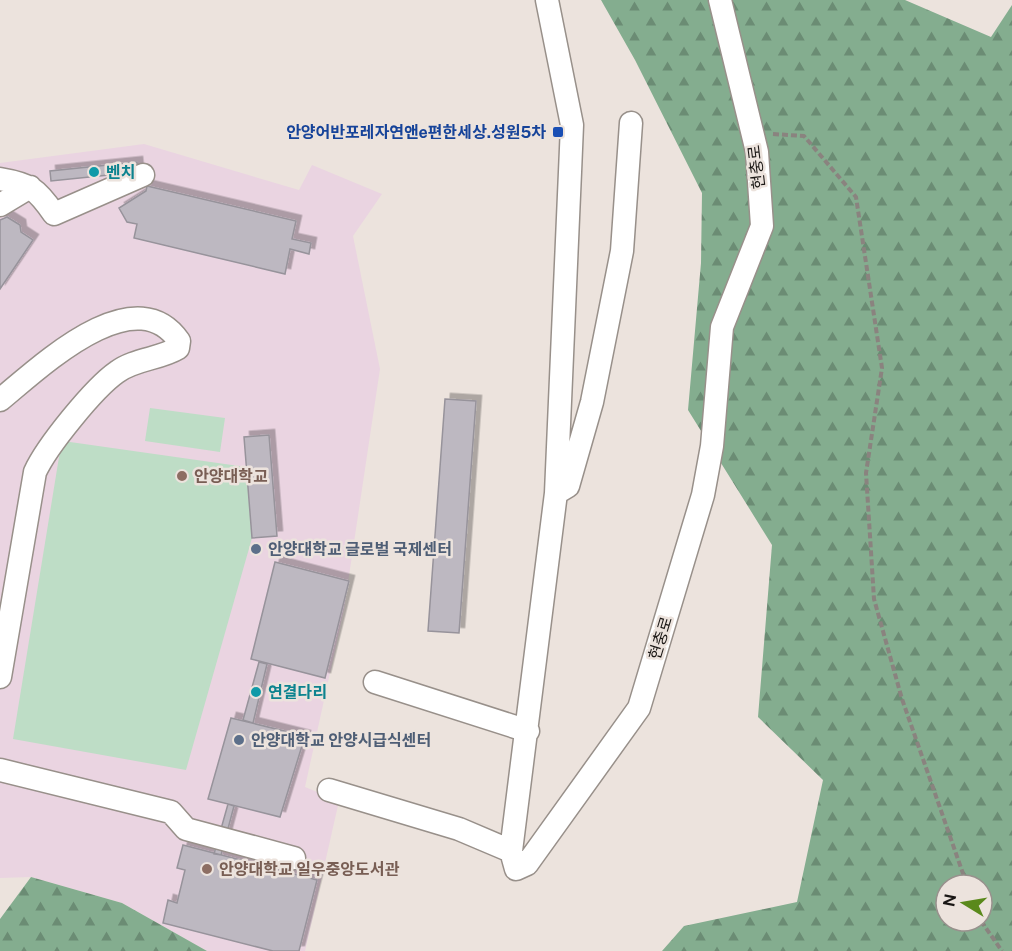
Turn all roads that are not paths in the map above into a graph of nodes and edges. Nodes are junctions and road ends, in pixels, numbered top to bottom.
1 (547, 0) edge
2 (720, 0) edge
3 (631, 123) dead end
4 (143, 175) dead end
5 (0, 179) edge
6 (30, 187) junction
7 (0, 205) edge
8 (0, 400) edge
9 (556, 493) junction
10 (0, 677) edge
11 (375, 682) dead end
12 (528, 731) junction
13 (0, 770) edge
14 (329, 790) dead end
15 (512, 851) junction
16 (294, 858) dead end

1 - 9 lane
2 - 15 lane, 현충로
3 - 9 lane
4 - 6 lane
5 - 6 lane
6 - 7 lane
8 - 10 lane
9 - 12 lane
11 - 12 lane
12 - 15 lane
13 - 16 lane
14 - 15 lane

